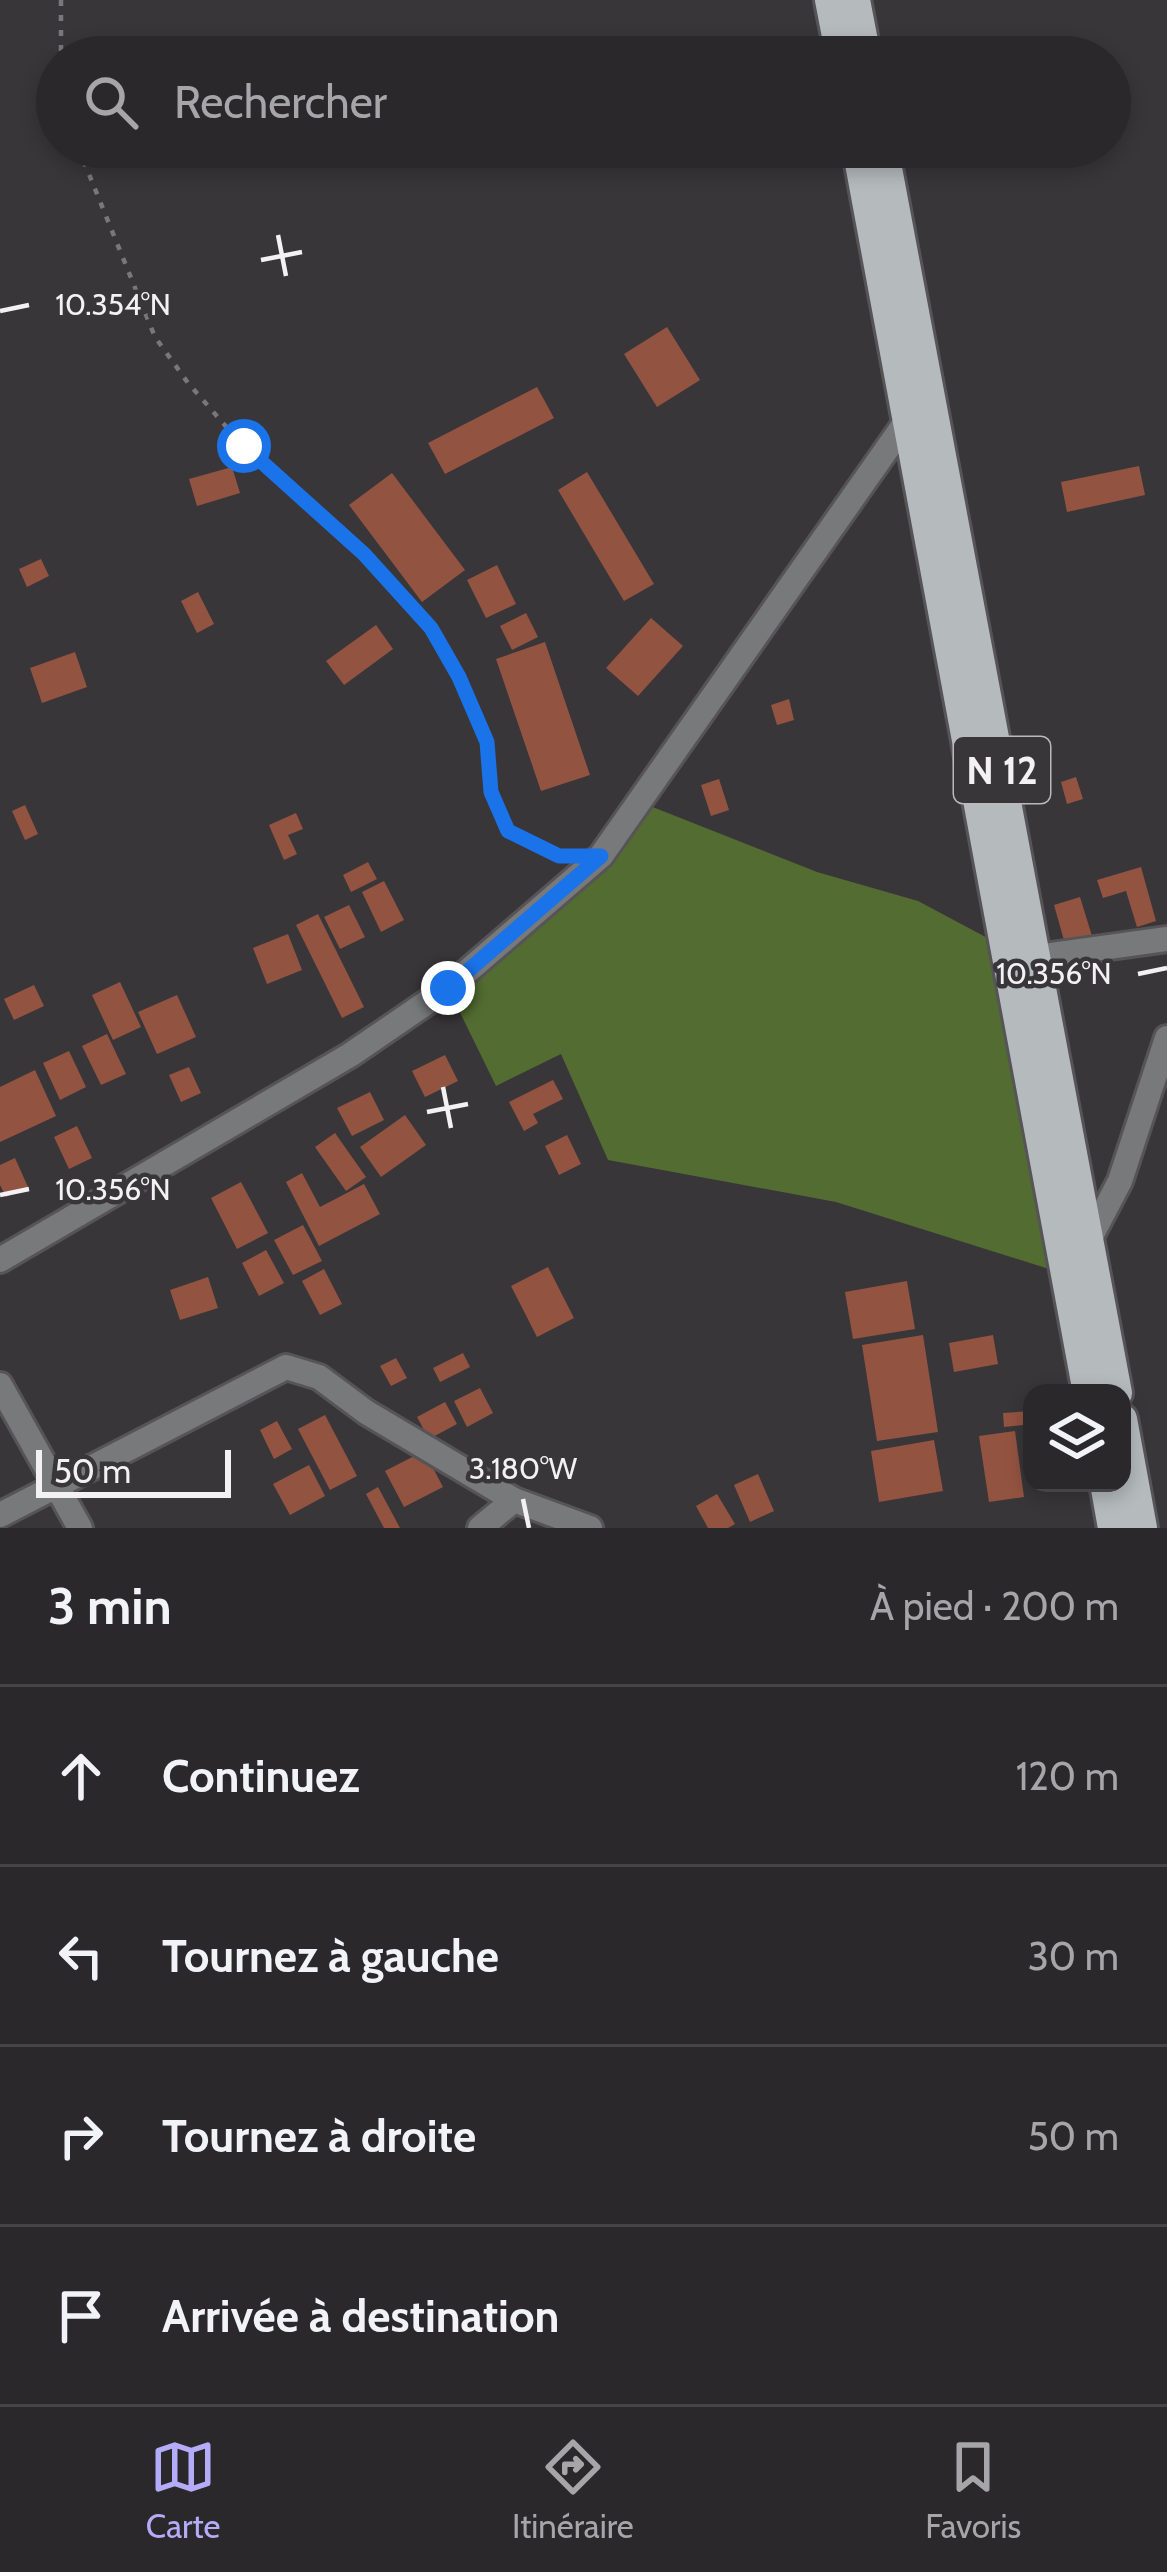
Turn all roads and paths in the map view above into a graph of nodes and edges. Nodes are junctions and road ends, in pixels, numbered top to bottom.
1 (61, 0) edge
2 (830, 0) edge
3 (855, 0) edge
4 (61, 36) edge
5 (837, 36) edge
6 (862, 36) edge
7 (86, 168) edge
8 (861, 168) edge
9 (887, 168) edge
10 (930, 392) junction
11 (907, 420) junction
12 (601, 856) junction
13 (1167, 939) edge
14 (1037, 957) junction
15 (1167, 1038) edge
16 (1089, 1240) junction
17 (0, 1260) edge
18 (1086, 1384) edge
19 (1115, 1384) edge
20 (0, 1385) edge
21 (1131, 1468) edge
22 (56, 1484) junction
23 (1107, 1492) edge
24 (514, 1500) junction
25 (0, 1515) edge
26 (80, 1528) edge
27 (479, 1528) edge
28 (590, 1528) edge
29 (1113, 1528) edge
30 (1142, 1528) edge

1 - 4 path
2 - 5 main road
3 - 6 main road
7 - 12 path
8 - 11 main road, N 12
9 - 10 main road, N 12
10 - 11 street
10 - 14 main road, N 12
11 - 12 street
11 - 18 main road, N 12
12 - 17 street
13 - 14 street
14 - 16 main road, N 12
15 - 16 street
16 - 19 main road, N 12
20 - 22 street
21 - 30 main road
22 - 24 street
22 - 25 street
22 - 26 street
23 - 29 main road
24 - 27 street
24 - 28 street

